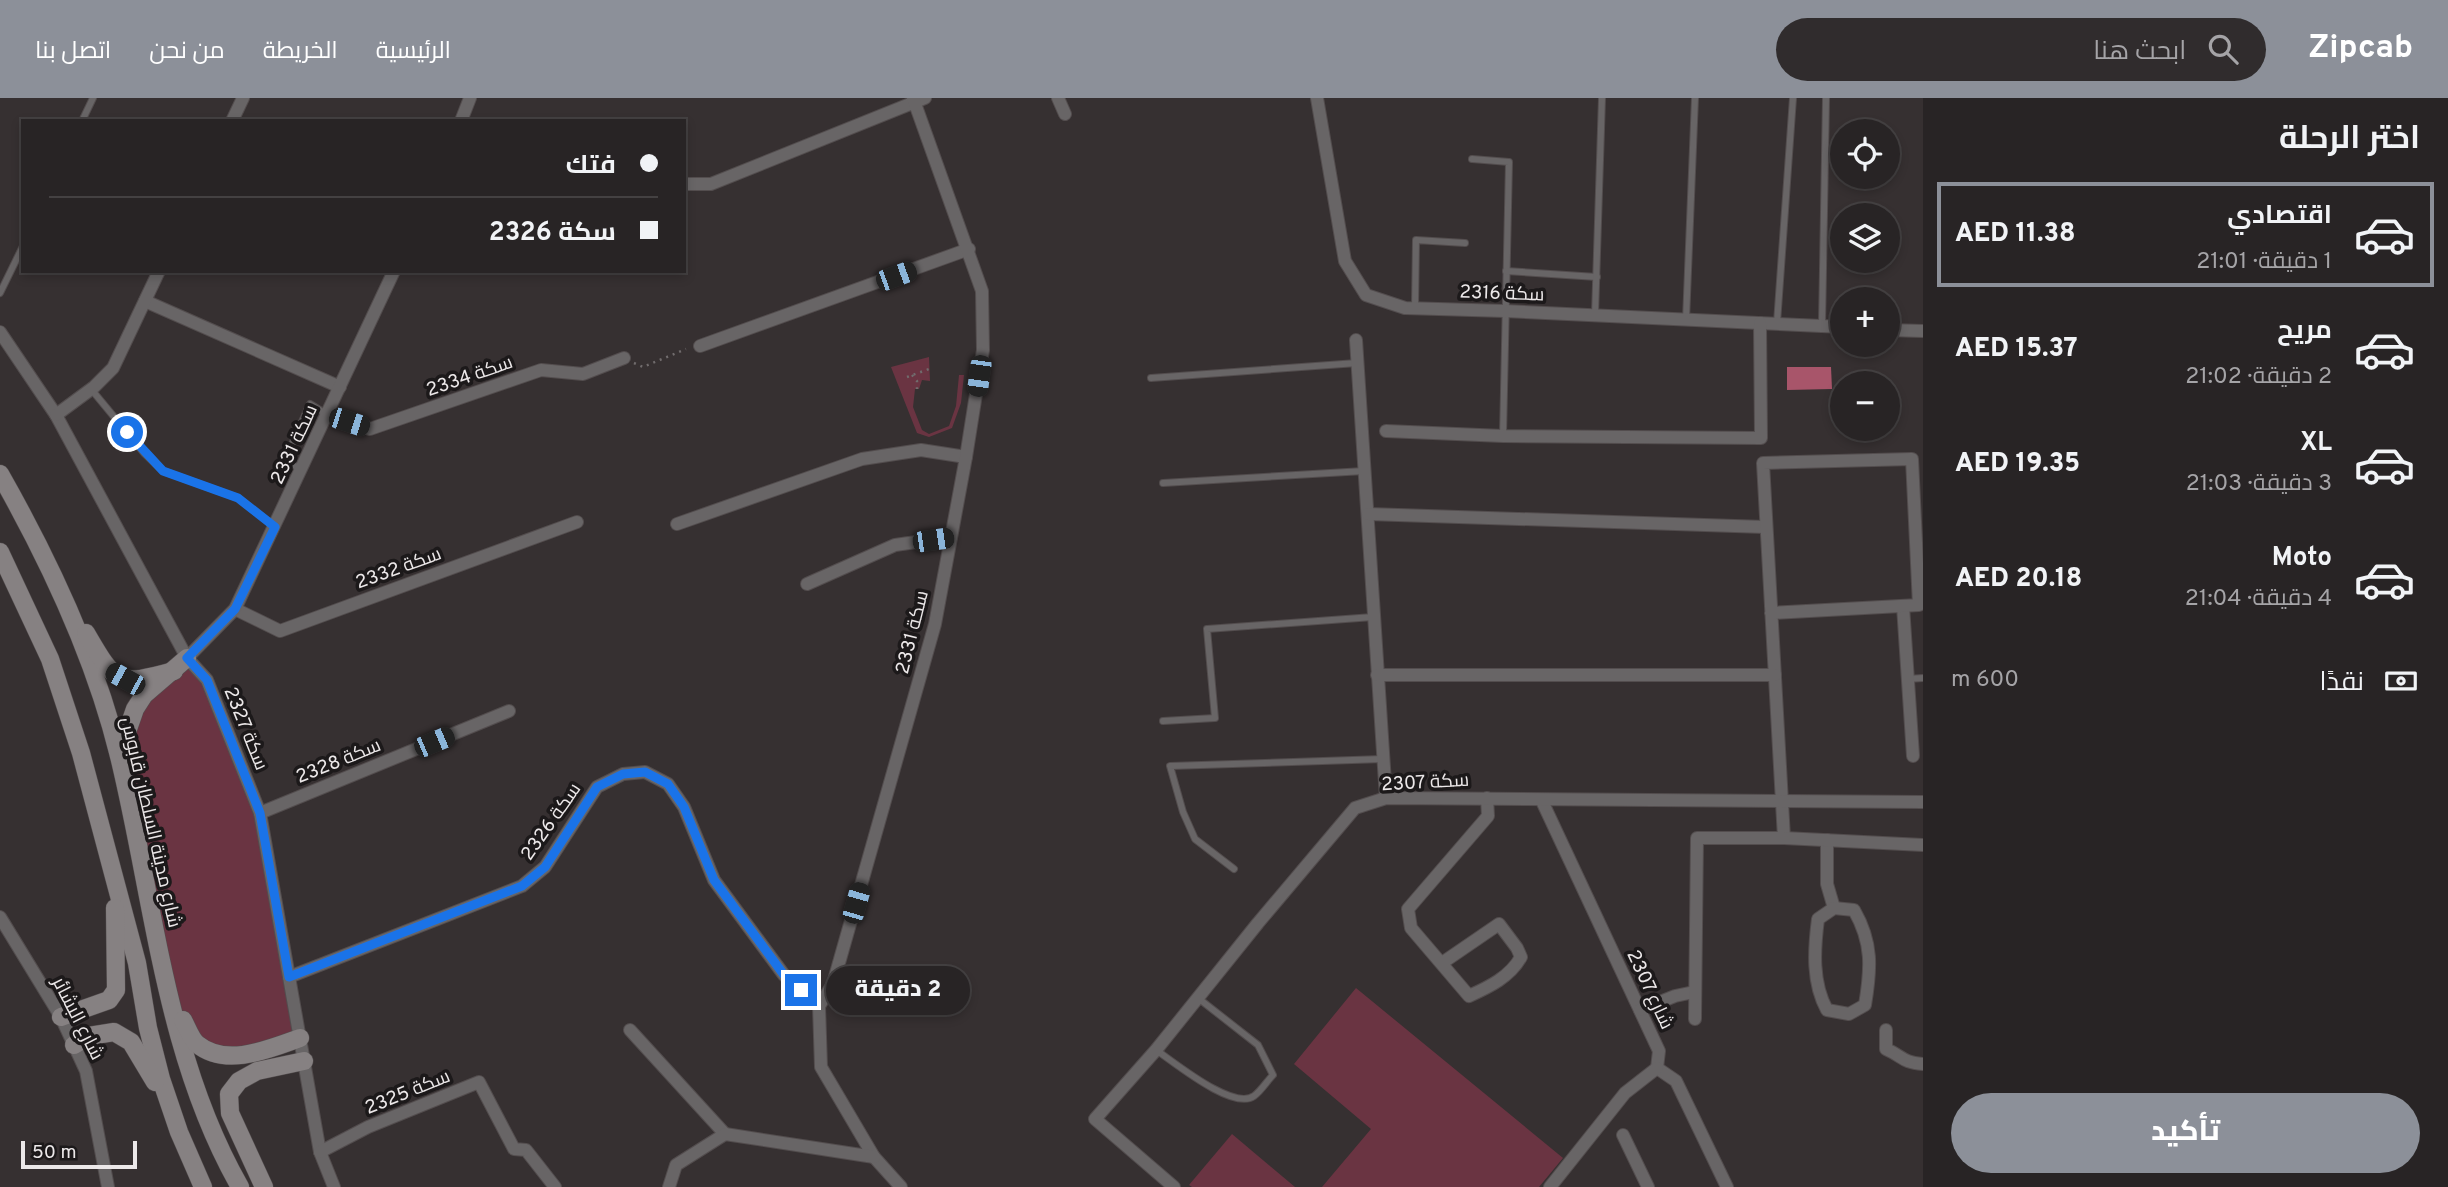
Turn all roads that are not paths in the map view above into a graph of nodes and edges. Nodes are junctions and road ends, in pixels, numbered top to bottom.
1 (93, 98) edge
2 (243, 98) edge
3 (470, 98) edge
4 (1058, 98) edge
5 (1317, 98) edge
6 (1602, 98) edge
7 (1695, 98) edge
8 (1793, 98) edge
9 (1826, 98) edge
10 (918, 99) edge
11 (1065, 114) dead end
12 (83, 119) edge
13 (233, 119) edge
14 (462, 119) edge
15 (1472, 159) dead end
16 (686, 184) edge
17 (1465, 243) dead end
18 (969, 249) junction
19 (21, 250) edge
20 (1506, 271) junction
21 (158, 273) edge
22 (393, 273) edge
23 (1597, 277) junction
24 (0, 293) edge
25 (145, 302) junction
26 (1415, 308) junction
27 (1505, 311) junction
28 (1595, 315) junction
29 (1686, 320) junction
30 (1760, 323) junction
31 (1777, 324) junction
32 (1822, 326) junction
33 (1830, 326) edge
34 (1900, 330) edge
35 (1923, 331) edge
36 (0, 332) edge
37 (1356, 340) dead end
38 (700, 346) road end
39 (624, 358) road end
40 (1357, 363) junction
41 (1151, 378) dead end
42 (340, 387) junction
43 (91, 389) junction
44 (56, 415) junction
45 (328, 415) junction
46 (1386, 430) dead end
47 (1503, 436) junction
48 (966, 457) junction
49 (302, 470) junction
50 (1364, 471) junction
51 (0, 474) edge
52 (1163, 484) dead end
53 (1368, 514) junction
54 (577, 522) dead end
55 (677, 524) dead end
56 (275, 527) junction
57 (1765, 527) junction
58 (951, 537) junction
59 (0, 552) edge
60 (50, 570) junction
61 (807, 584) dead end
62 (1903, 606) junction
63 (235, 609) junction
64 (1771, 613) junction
65 (1373, 617) junction
66 (187, 658) junction
67 (174, 671) junction
68 (1377, 675) junction
69 (1775, 675) junction
70 (1923, 678) edge
71 (1907, 679) junction
72 (509, 711) dead end
73 (1163, 721) dead end
74 (119, 755) junction
75 (1913, 756) dead end
76 (1383, 759) junction
77 (1386, 798) junction
78 (1487, 798) junction
79 (1542, 801) junction
80 (1783, 802) junction
81 (1923, 802) edge
82 (260, 813) junction
83 (1784, 838) junction
84 (1827, 840) junction
85 (1923, 845) edge
86 (1234, 869) dead end
87 (115, 880) junction
88 (1834, 908) junction
89 (0, 916) edge
90 (1442, 963) junction
91 (289, 977) junction
92 (167, 983) junction
93 (1694, 992) junction
94 (1198, 998) junction
95 (819, 1006) junction
96 (1640, 1010) junction
97 (61, 1017) junction
98 (1695, 1019) dead end
99 (630, 1030) dead end
100 (1885, 1030) dead end
101 (300, 1038) junction
102 (74, 1045) junction
103 (1156, 1050) junction
104 (304, 1061) junction
105 (1923, 1064) edge
106 (1657, 1068) junction
107 (171, 1111) junction
108 (725, 1135) junction
109 (1623, 1135) dead end
110 (320, 1152) junction
111 (874, 1157) junction
112 (239, 1186) edge
113 (108, 1187) edge
114 (203, 1187) edge
115 (264, 1187) edge
116 (334, 1187) edge
117 (555, 1187) edge
118 (669, 1187) edge
119 (901, 1187) edge
120 (1174, 1187) edge
121 (1550, 1187) edge
122 (1648, 1187) edge
123 (1727, 1187) edge

1 - 12 lane
2 - 13 street
3 - 14 street
4 - 11 street
5 - 26 street, 2316 سكة
6 - 23 lane
7 - 29 lane
8 - 31 lane
9 - 32 lane
10 - 16 street
10 - 18 street, سكة 2331
15 - 20 lane
17 - 26 lane
18 - 38 street
18 - 48 street, سكة 2331
19 - 24 lane
20 - 23 lane
20 - 27 lane
21 - 25 street
22 - 42 street, سكة 2331
23 - 28 lane
25 - 42 street
25 - 43 street
26 - 27 street, 2316 سكة
27 - 28 street, 2316 سكة
27 - 47 lane
28 - 29 street, 2316 سكة
29 - 30 street, 2316 سكة
30 - 31 street, 2316 سكة
30 - 47 street
31 - 32 street, 2316 سكة
32 - 33 street, 2316 سكة
34 - 35 street
36 - 44 street, سكة 2327
37 - 40 street
39 - 45 street, سكة 2334
40 - 41 lane
40 - 50 street
42 - 45 street, سكة 2331
43 - 44 street
43 - 56 lane
44 - 66 street, سكة 2327
45 - 49 street, سكة 2331
45 - 49 lane
46 - 47 street
48 - 55 street
48 - 58 street, سكة 2331
49 - 56 street, سكة 2331
50 - 52 lane
50 - 53 street
51 - 60 main road, شارع مدينة السلطان قابوس
53 - 57 street
53 - 65 street
54 - 63 street, سكة 2332
56 - 63 street, سكة 2331
57 - 62 street
57 - 64 street
58 - 61 street
58 - 95 street, سكة 2331
59 - 87 main road
60 - 67 main road
60 - 74 main road, شارع مدينة السلطان قابوس
62 - 64 street
62 - 71 street
63 - 66 street, سكة 2331
64 - 69 street
65 - 68 street
65 - 73 lane
66 - 67 main road
66 - 82 street, سكة 2327
67 - 74 main road
68 - 69 street
68 - 76 street
69 - 80 street
70 - 71 lane
71 - 75 street
72 - 82 street, سكة 2328
74 - 92 main road, شارع مدينة السلطان قابوس
76 - 77 street
76 - 86 lane
77 - 78 street, سكة 2307
77 - 94 street, سكة 2307
78 - 79 street, سكة 2307
78 - 90 street
79 - 80 street, سكة 2307
79 - 96 street, 2307 شارع
80 - 81 street, سكة 2307
80 - 83 street
82 - 91 street, سكة 2327
83 - 84 street
83 - 93 street
84 - 85 street
84 - 88 street
87 - 97 main road
87 - 107 main road
88 - 88 street
89 - 97 street, شارع البشائر
90 - 90 street
91 - 95 street, سكة 2326
91 - 101 street, سكة 2327
92 - 101 main road
92 - 112 main road, شارع مدينة السلطان قابوس
93 - 96 street
93 - 98 street
94 - 103 street, سكة 2307
94 - 103 lane
95 - 111 street
96 - 106 street, 2307 شارع
97 - 102 street, شارع البشائر
99 - 108 street
100 - 105 street
101 - 104 street, سكة 2327
102 - 107 main road
102 - 113 street, شارع البشائر
103 - 120 street, سكة 2307
104 - 110 street, سكة 2327
104 - 115 main road
106 - 121 street
106 - 123 street
107 - 114 main road
108 - 111 street
108 - 118 street
109 - 122 street
110 - 116 street, سكة 2327
110 - 117 street, سكة 2325
111 - 119 street

